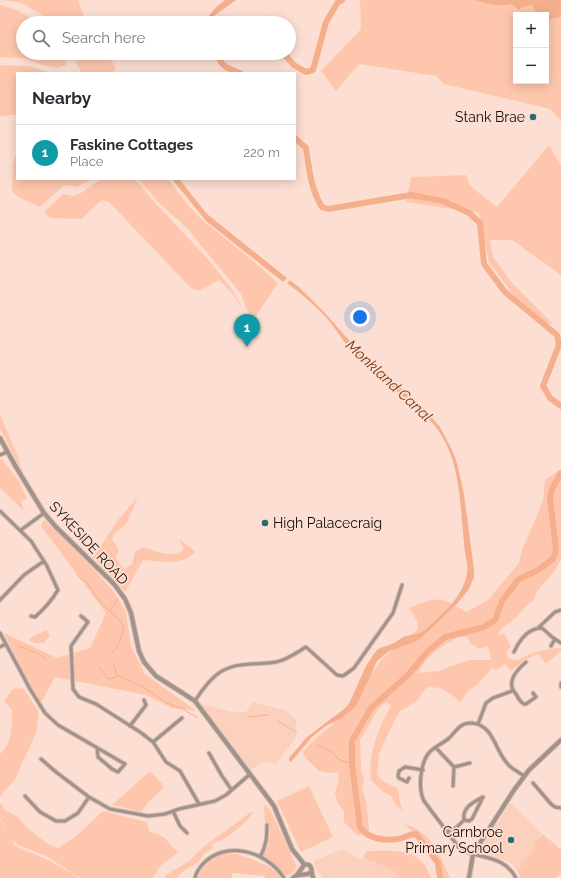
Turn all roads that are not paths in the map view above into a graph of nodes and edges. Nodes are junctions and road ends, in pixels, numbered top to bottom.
1 (0, 438) edge
2 (7, 452) junction
3 (0, 455) edge
4 (0, 511) edge
5 (44, 513) junction
6 (20, 530) junction
7 (44, 562) junction
8 (402, 585) dead end
9 (0, 600) edge
10 (561, 610) edge
11 (31, 616) dead end
12 (82, 616) dead end
13 (538, 628) junction
14 (0, 633) edge
15 (555, 639) junction
16 (561, 643) edge
17 (6, 644) junction
18 (551, 646) dead end
19 (0, 647) edge
20 (514, 652) dead end
21 (526, 662) dead end
22 (561, 683) edge
23 (561, 687) edge
24 (512, 691) junction
25 (533, 693) dead end
26 (144, 700) dead end
27 (195, 701) junction
28 (182, 718) dead end
29 (478, 724) junction
30 (130, 726) junction
31 (561, 740) edge
32 (153, 742) junction
33 (97, 748) junction
34 (436, 748) junction
35 (209, 753) dead end
36 (41, 759) dead end
37 (470, 763) dead end
38 (454, 768) junction
39 (423, 770) junction
40 (249, 775) junction
41 (524, 776) junction
42 (409, 778) dead end
43 (533, 783) dead end
44 (453, 786) dead end
45 (232, 789) junction
46 (25, 796) dead end
47 (89, 797) junction
48 (199, 804) junction
49 (561, 808) edge
50 (173, 811) junction
51 (464, 820) junction
52 (267, 825) dead end
53 (447, 832) junction
54 (187, 833) dead end
55 (473, 854) junction
56 (260, 857) junction
57 (305, 870) junction
58 (195, 878) edge
59 (284, 878) edge
60 (293, 878) edge
61 (312, 878) edge
62 (469, 878) edge
63 (516, 878) edge

1 - 2 street, SYKESIDE ROAD
2 - 3 street
2 - 5 street, SYKESIDE ROAD
4 - 6 street
5 - 6 street
5 - 27 street, SYKESIDE ROAD
6 - 7 street
7 - 9 street
7 - 11 street
8 - 27 street
10 - 13 street
12 - 30 street
13 - 15 street
13 - 20 street
14 - 17 street
15 - 16 street
15 - 18 street
17 - 19 street
17 - 33 street
21 - 24 street
22 - 23 street
24 - 25 street
24 - 29 street
26 - 30 street
27 - 40 street, SYKESIDE ROAD
28 - 32 street
29 - 34 street
29 - 41 street
30 - 32 street
31 - 41 street
32 - 48 street
33 - 33 street
34 - 38 street
34 - 39 street
35 - 45 street
36 - 47 street
37 - 38 street
38 - 44 street
39 - 42 street
39 - 53 street
40 - 45 street
40 - 57 street, SYKESIDE ROAD
41 - 55 street
43 - 49 street
45 - 48 street
46 - 47 street
47 - 50 street
48 - 50 street
50 - 54 street
51 - 51 street
51 - 53 street
52 - 56 street
53 - 55 street
55 - 62 street
55 - 63 street
56 - 58 street
56 - 59 street
57 - 60 street
57 - 61 street

